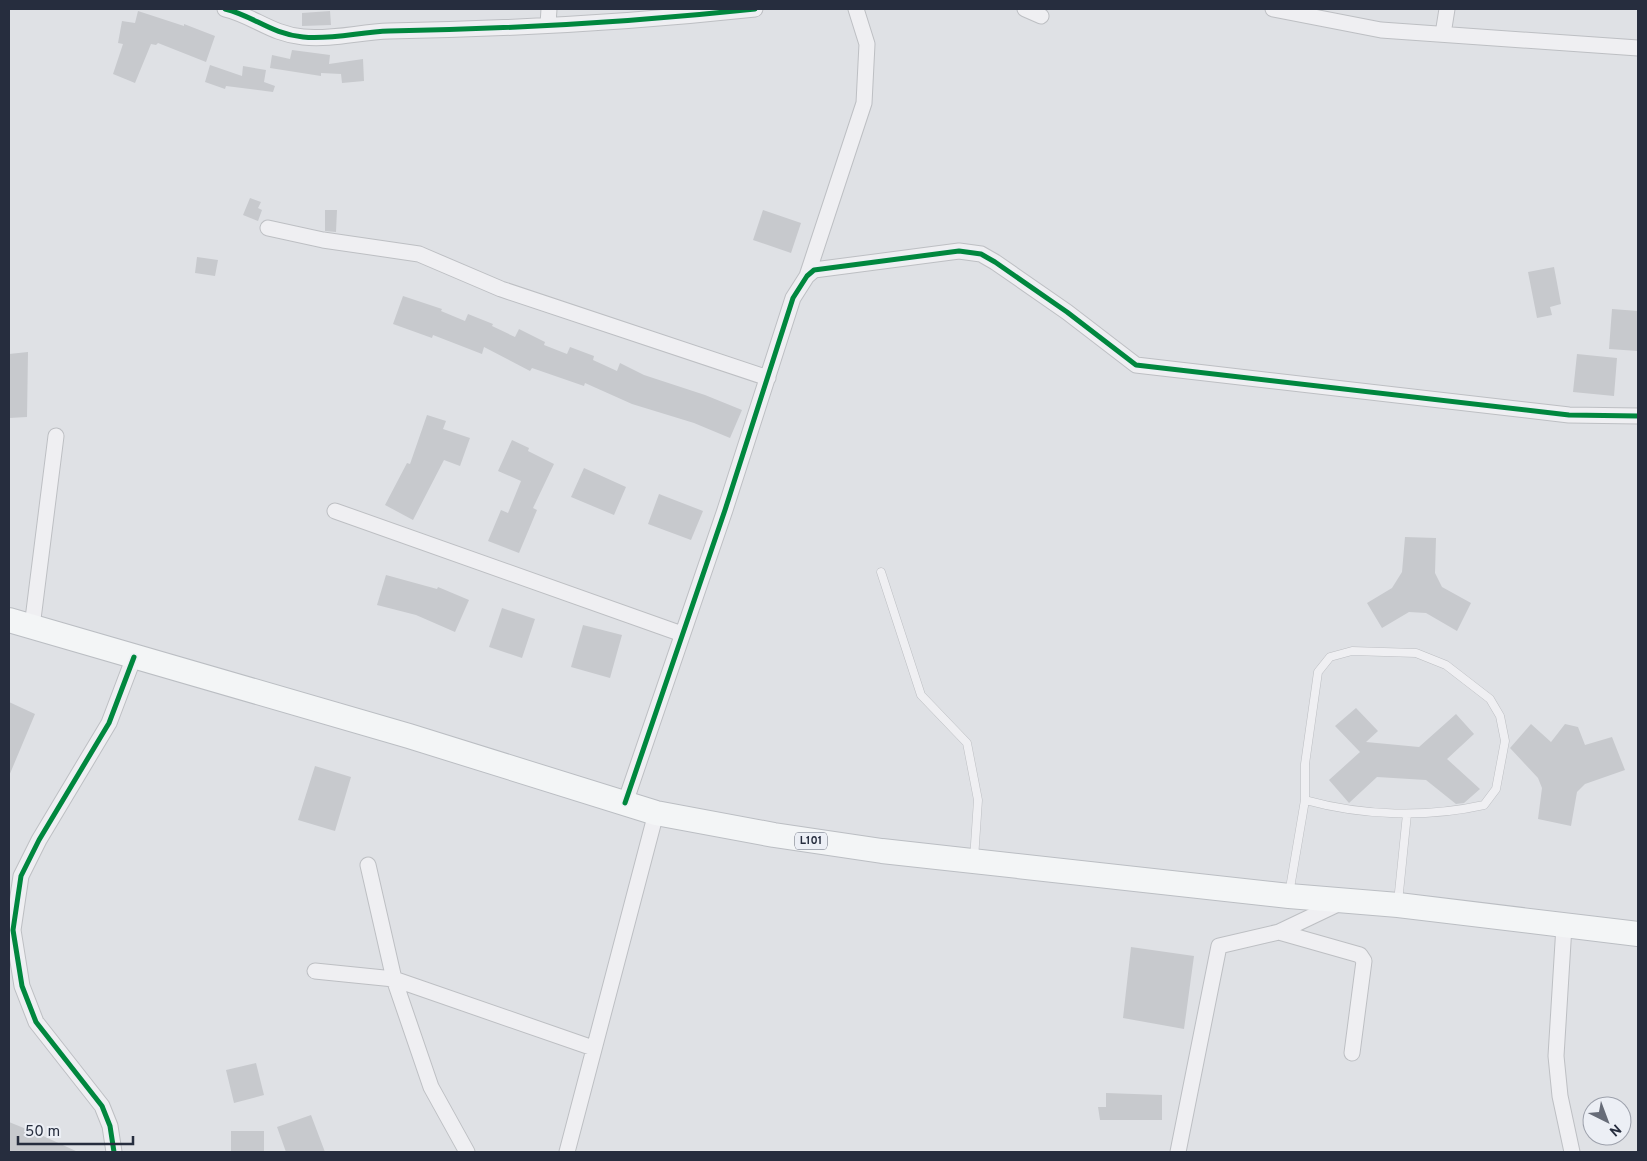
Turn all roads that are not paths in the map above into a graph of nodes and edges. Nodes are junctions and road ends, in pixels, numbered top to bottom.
1 (225, 9) edge
2 (549, 9) edge
3 (755, 9) edge
4 (856, 9) edge
5 (1025, 9) edge
6 (1273, 9) edge
7 (1447, 9) edge
8 (1041, 16) dead end
9 (548, 24) junction
10 (1442, 34) junction
11 (1638, 48) edge
12 (268, 228) dead end
13 (807, 276) junction
14 (768, 378) junction
15 (1638, 416) edge
16 (56, 436) dead end
17 (335, 511) dead end
18 (881, 572) dead end
19 (9, 620) edge
20 (32, 627) junction
21 (682, 634) junction
22 (134, 657) junction
23 (1305, 800) junction
24 (625, 803) junction
25 (656, 813) junction
26 (1407, 814) junction
27 (974, 861) junction
28 (368, 865) dead end
29 (1289, 896) junction
30 (1346, 901) junction
31 (1398, 905) junction
32 (1564, 926) junction
33 (1279, 932) junction
34 (11, 933) edge
35 (1638, 934) edge
36 (315, 971) dead end
37 (394, 979) junction
38 (594, 1048) junction
39 (1352, 1053) dead end
40 (114, 1152) edge
41 (467, 1152) edge
42 (567, 1152) edge
43 (1178, 1152) edge
44 (1572, 1152) edge

1 - 9 street
2 - 9 street
3 - 9 street
4 - 13 street
5 - 8 street
6 - 10 street
7 - 10 street
10 - 11 street
12 - 14 street
13 - 14 street
13 - 15 street
14 - 21 street
16 - 20 street
17 - 21 street
18 - 27 lane
19 - 20 main road, L101
20 - 22 main road, L101
21 - 24 street
22 - 24 main road, L101
22 - 34 street
23 - 26 lane
23 - 26 lane
23 - 29 lane
24 - 25 main road, L101
25 - 27 main road, L101
25 - 38 street
26 - 31 lane
27 - 29 main road, L101
28 - 37 street
29 - 30 main road, L101
30 - 31 main road, L101
30 - 33 street
31 - 32 main road, L101
32 - 35 main road, L101
32 - 44 street
33 - 39 street
33 - 43 street
34 - 40 street
36 - 37 street
37 - 38 street
37 - 41 street
38 - 42 street

